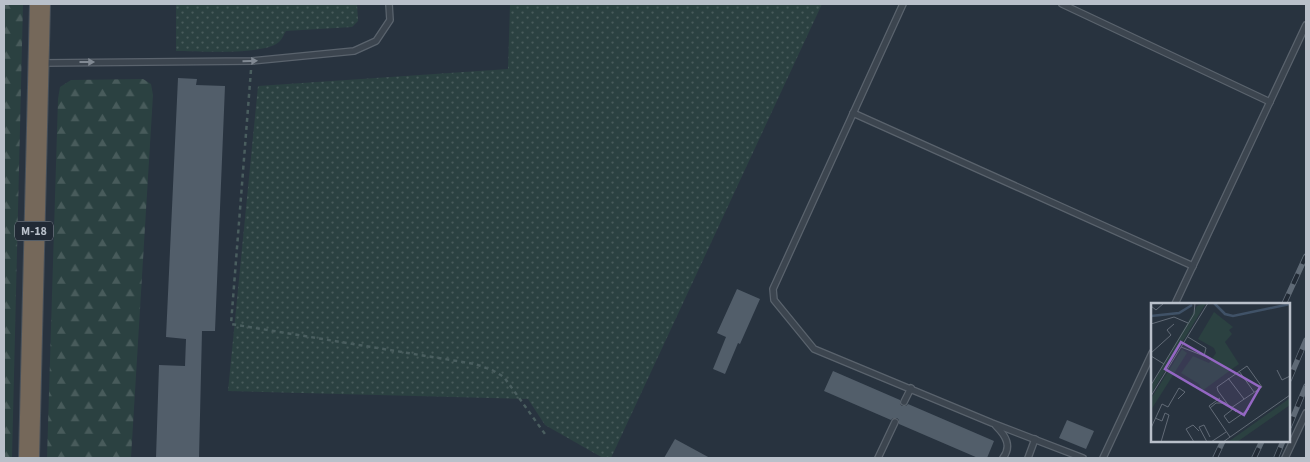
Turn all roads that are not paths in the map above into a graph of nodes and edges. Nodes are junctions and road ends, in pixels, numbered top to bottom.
1 (40, 4) edge
2 (389, 4) edge
3 (904, 4) edge
4 (1062, 4) edge
5 (1306, 25) edge
6 (38, 63) junction
7 (1270, 102) junction
8 (853, 113) junction
9 (1194, 266) junction
10 (1176, 303) edge
11 (1151, 355) edge
12 (910, 388) junction
13 (904, 402) dead end
14 (1306, 413) edge
15 (895, 422) dead end
16 (992, 422) junction
17 (1035, 439) junction
18 (29, 458) edge
19 (878, 458) edge
20 (1003, 458) edge
21 (1028, 458) edge
22 (1083, 458) edge
23 (1103, 458) edge
24 (1285, 458) edge

1 - 6 highway, М-18
6 -> 2 lane
3 - 8 lane
4 - 7 lane
5 - 7 lane
6 - 18 highway, М-18
7 - 9 lane
8 - 9 lane
8 - 12 lane
9 - 10 lane
11 - 23 lane
12 - 13 lane
12 - 16 lane
14 - 24 lane
15 - 19 lane
16 - 17 lane
16 - 20 lane
17 - 21 lane
17 - 22 lane

